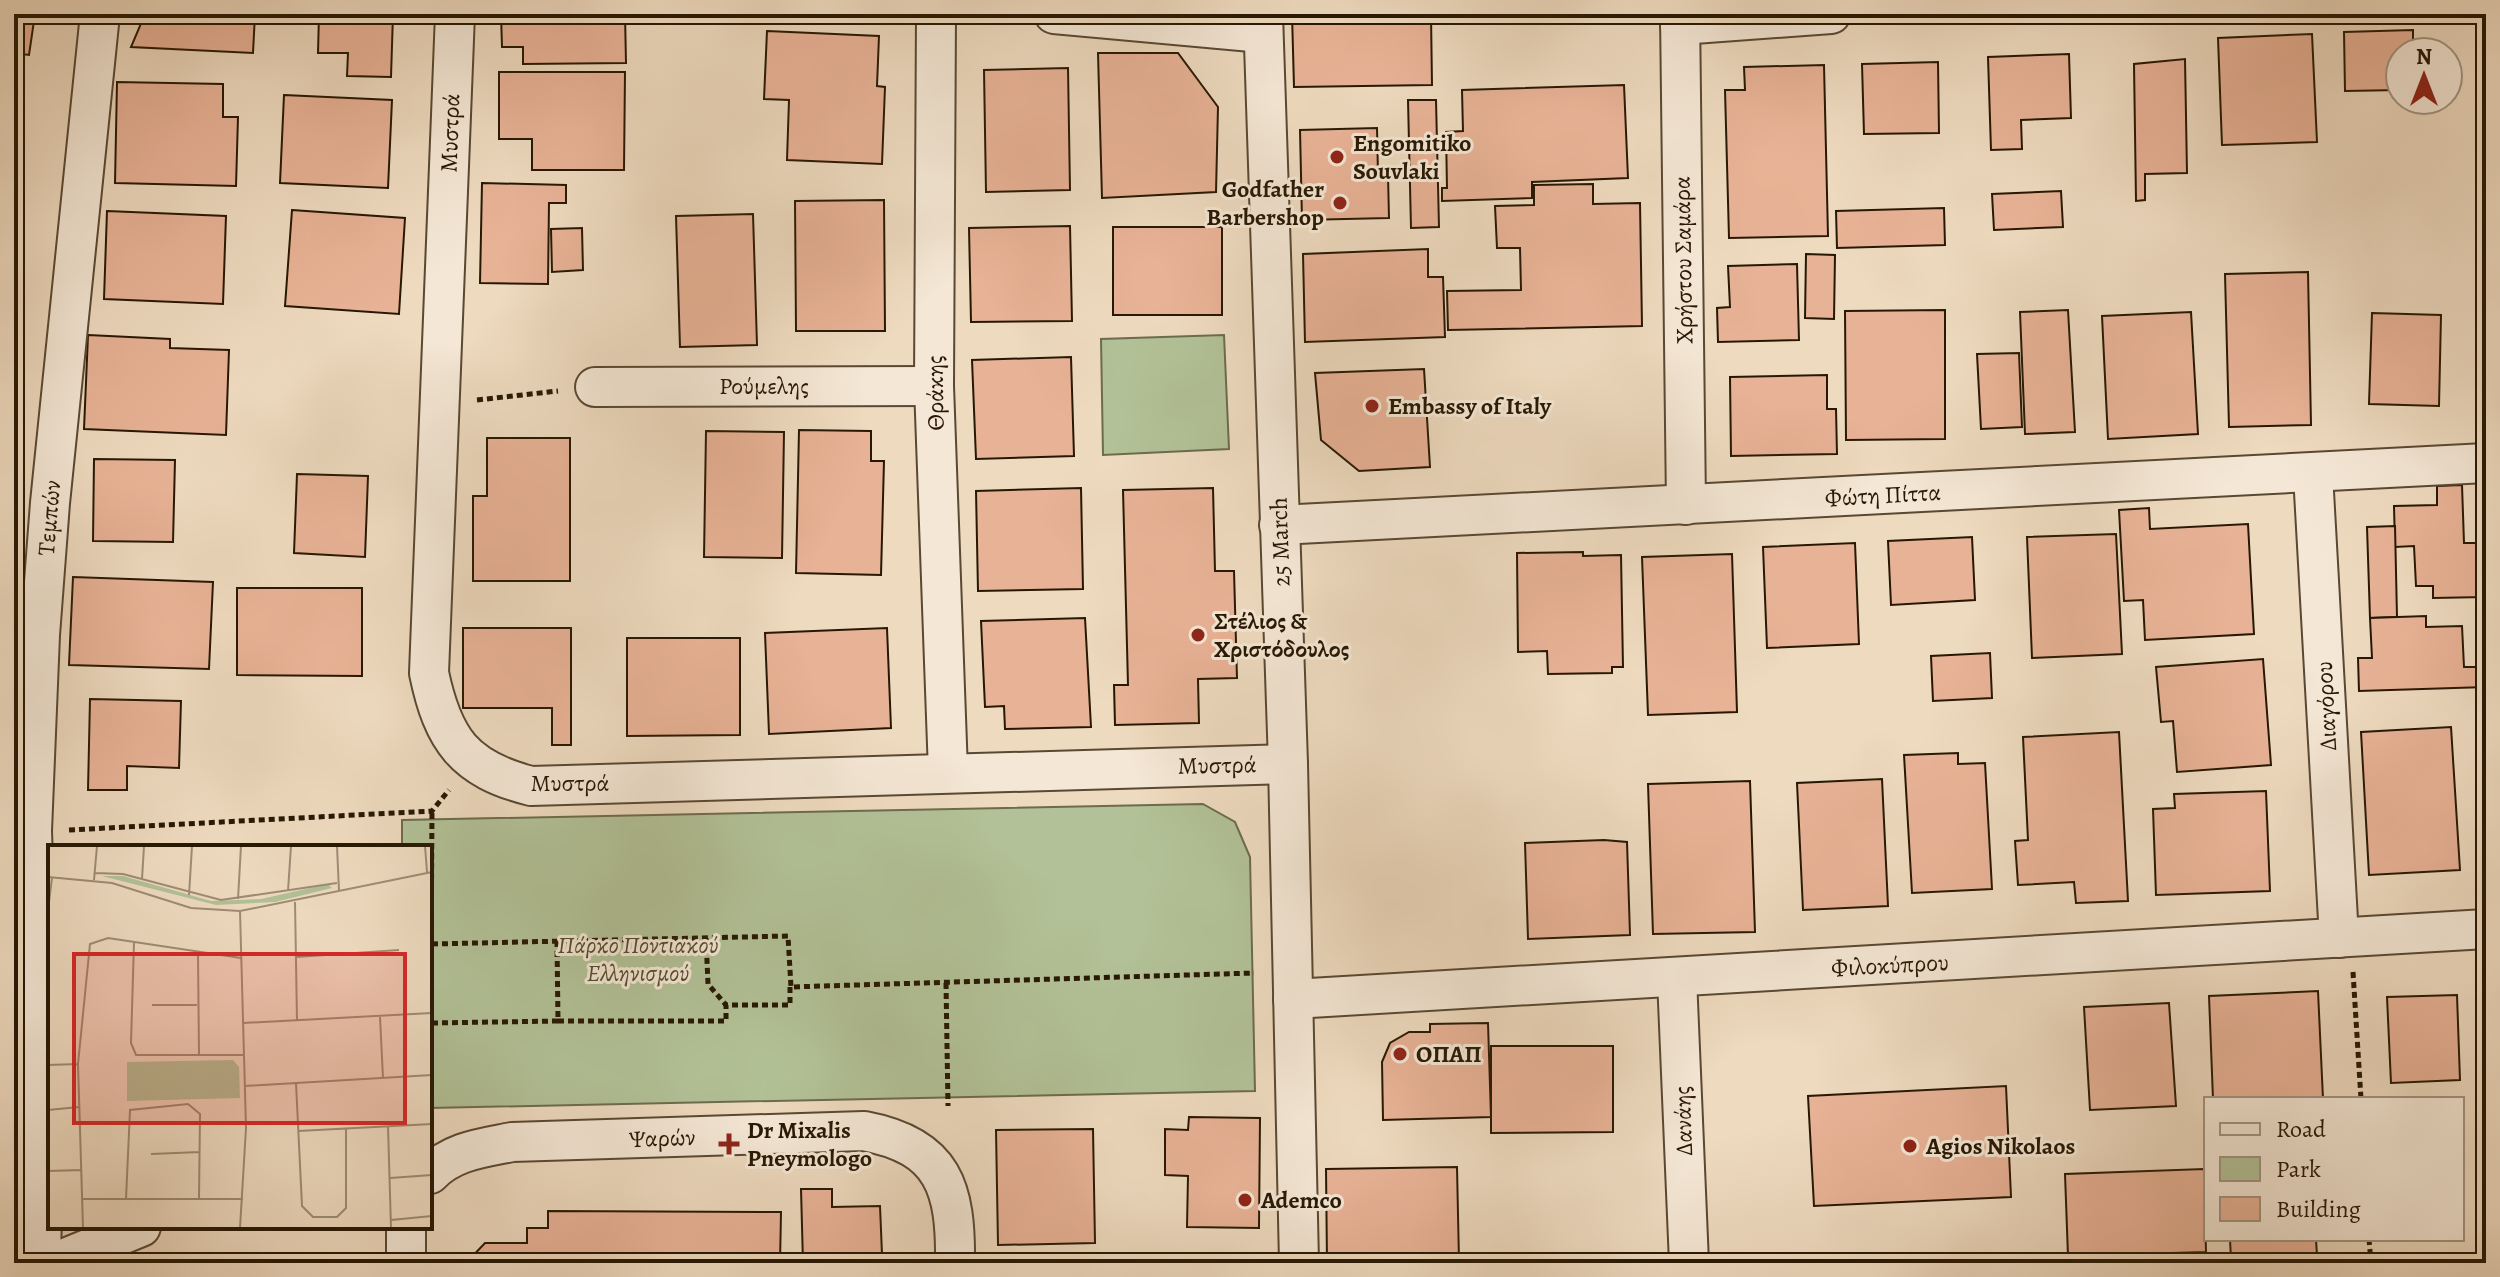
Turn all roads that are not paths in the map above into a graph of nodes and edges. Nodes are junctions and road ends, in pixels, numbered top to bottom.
1 (100, 14) edge
2 (455, 14) edge
3 (936, 14) edge
4 (1054, 14) edge
5 (1831, 14) edge
6 (1680, 19) edge
7 (1263, 23) edge
8 (934, 386) junction
9 (595, 387) road end
10 (2486, 463) edge
11 (2313, 474) junction
12 (1686, 505) junction
13 (1279, 525) junction
14 (1288, 764) junction
15 (948, 772) junction
16 (23, 832) edge
17 (2486, 929) edge
18 (2339, 938) junction
19 (1677, 978) junction
20 (1293, 999) junction
21 (28, 1157) edge
22 (432, 1172) edge
23 (136, 1229) edge
24 (406, 1229) edge
25 (41, 1263) edge
26 (53, 1263) edge
27 (406, 1263) edge
28 (955, 1263) edge
29 (1299, 1263) edge
30 (1689, 1263) edge

1 - 16 street, Τεμπών
2 - 15 street, Μυστρά
3 - 8 street, Θράκης
4 - 7 street
5 - 6 street
6 - 12 street, Χρήστου Σαμάρα
7 - 13 street, 25 March
8 - 9 street, Ρούμελης
8 - 15 street, Θράκης
10 - 11 street, Φώτη Πίττα
11 - 12 street, Φώτη Πίττα
11 - 18 street, Διαγόρου
12 - 13 street, Φώτη Πίττα
13 - 14 street, 25 March
14 - 15 street, Μυστρά
14 - 20 street, 25 March
16 - 21 street, Τεμπών
17 - 18 street, Φιλοκύπρου
18 - 19 street, Φιλοκύπρου
19 - 20 street, Φιλοκύπρου
19 - 30 street, Δανάης
20 - 29 street, 25 March
21 - 25 street, Τεμπών
22 - 28 street, Ψαρών
23 - 26 street
24 - 27 street

